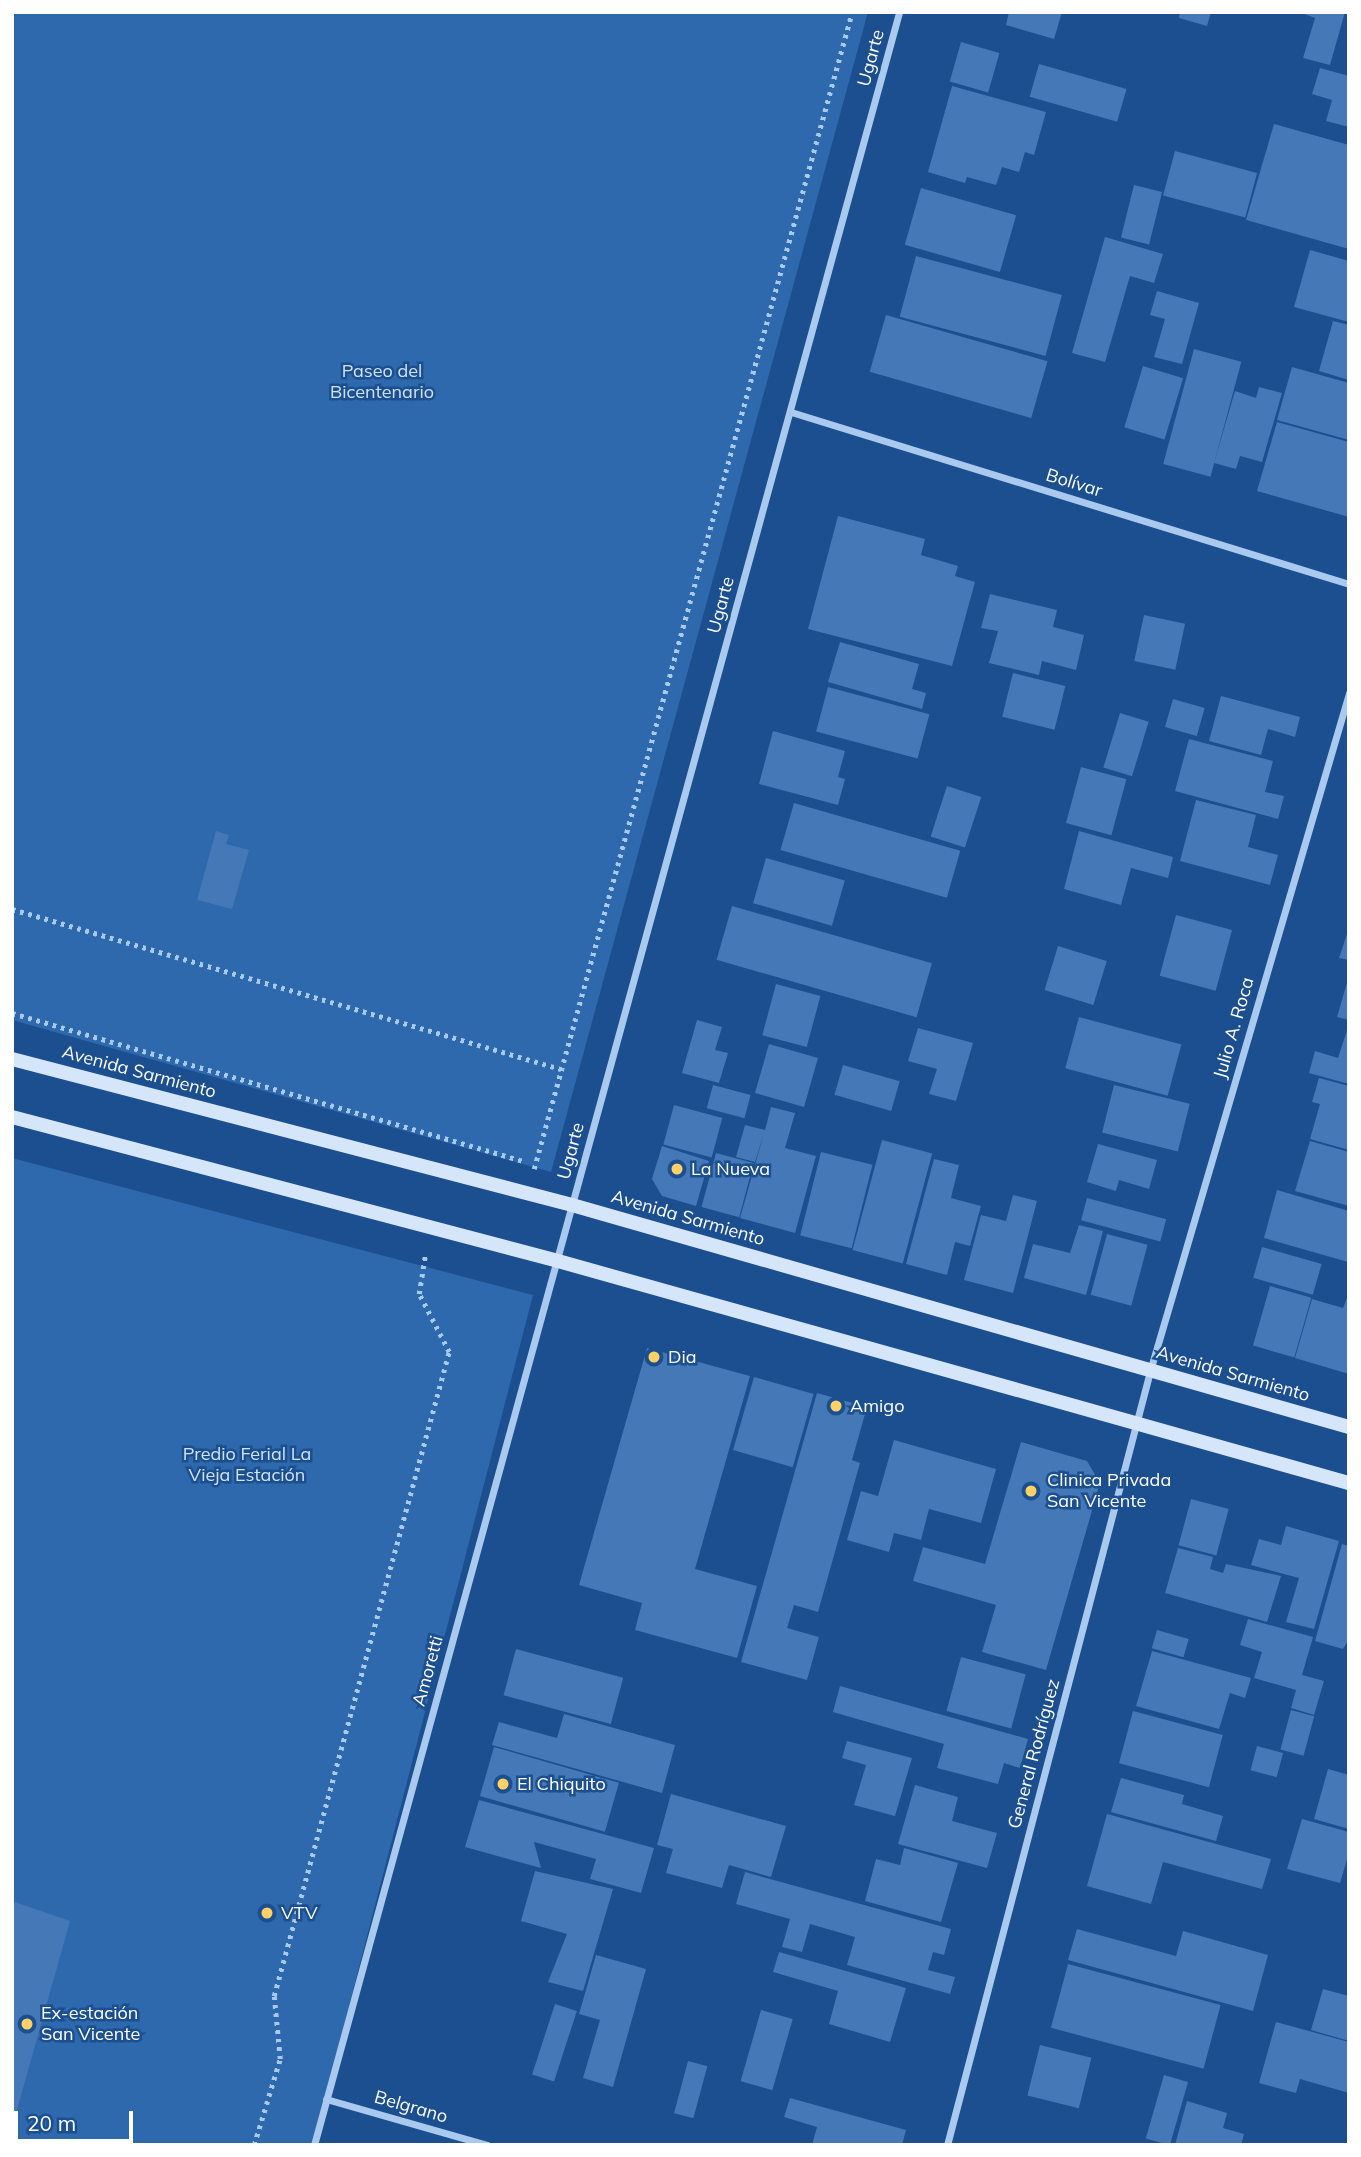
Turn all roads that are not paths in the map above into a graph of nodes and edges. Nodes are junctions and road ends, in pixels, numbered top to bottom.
1 (899, 12) edge
2 (791, 412) junction
3 (1349, 584) edge
4 (1349, 693) edge
5 (12, 1059) edge
6 (12, 1117) edge
7 (572, 1205) junction
8 (558, 1261) junction
9 (1150, 1371) junction
10 (1139, 1422) junction
11 (1349, 1427) edge
12 (1349, 1483) edge
13 (326, 2099) junction
14 (314, 2145) edge
15 (488, 2145) edge
16 (947, 2145) edge

1 - 2 street, Ugarte
2 - 3 street, Bolívar
2 - 7 street, Ugarte
4 - 9 street, Julio A. Roca
5 - 7 main road, Avenida Sarmiento
6 - 8 main road
7 - 8 street, Amoretti
7 - 9 main road, Avenida Sarmiento
8 - 10 main road
8 - 13 street, Amoretti
9 - 10 street, General Rodríguez
9 - 11 main road, Avenida Sarmiento
10 - 12 main road
10 - 16 street, General Rodríguez
13 - 14 street, Amoretti
13 - 15 street, Belgrano

